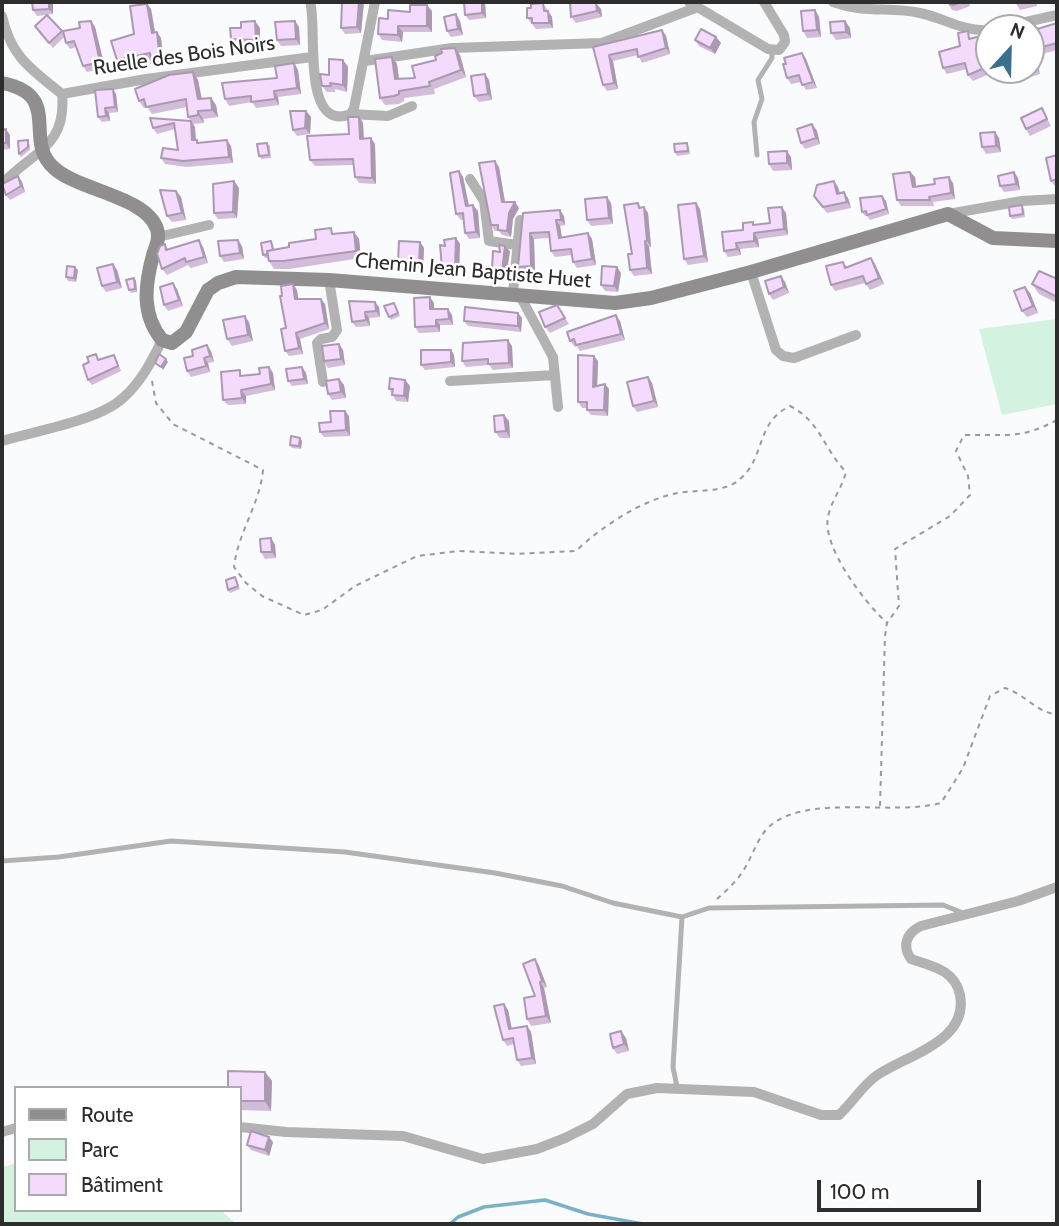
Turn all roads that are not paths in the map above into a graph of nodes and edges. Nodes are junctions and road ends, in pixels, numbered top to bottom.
1 (310, 2) edge
2 (375, 2) edge
3 (764, 2) edge
4 (834, 2) edge
5 (693, 5) edge
6 (2, 16) edge
7 (975, 30) edge
8 (772, 51) junction
9 (312, 57) junction
10 (365, 61) junction
11 (2, 83) edge
12 (62, 94) junction
13 (412, 106) dead end
14 (351, 114) junction
15 (41, 150) junction
16 (757, 155) dead end
17 (470, 180) dead end
18 (2, 184) edge
19 (1057, 199) edge
20 (948, 214) junction
21 (520, 220) edge
22 (209, 225) dead end
23 (158, 237) junction
24 (1057, 241) edge
25 (517, 245) junction
26 (751, 272) junction
27 (329, 280) junction
28 (516, 293) junction
29 (856, 335) dead end
30 (163, 341) junction
31 (555, 375) junction
32 (450, 381) dead end
33 (323, 382) edge
34 (558, 407) dead end
35 (2, 441) edge
36 (2, 861) edge
37 (1057, 887) edge
38 (965, 914) junction
39 (682, 917) junction
40 (677, 1087) junction
41 (242, 1127) edge

1 - 9 street
2 - 10 street
3 - 8 street
4 - 7 street
5 - 8 street
5 - 10 street
6 - 12 street
8 - 16 lane
9 - 12 street, Ruelle des Bois Noirs
9 - 14 street
10 - 14 street
11 - 15 street
12 - 15 street
13 - 14 street
15 - 18 street
15 - 23 street
17 - 25 street
19 - 20 street
20 - 24 street
20 - 26 street, Chemin Jean Baptiste Huet
21 - 25 street
22 - 23 street
23 - 30 street
25 - 28 street
26 - 28 street, Chemin Jean Baptiste Huet
26 - 29 street
27 - 28 street, Chemin Jean Baptiste Huet
27 - 30 street, Chemin Jean Baptiste Huet
27 - 33 street
28 - 31 street
30 - 35 street
31 - 32 street
31 - 34 street
36 - 39 lane
37 - 38 street
38 - 39 lane
38 - 40 street
39 - 40 lane
40 - 41 street

